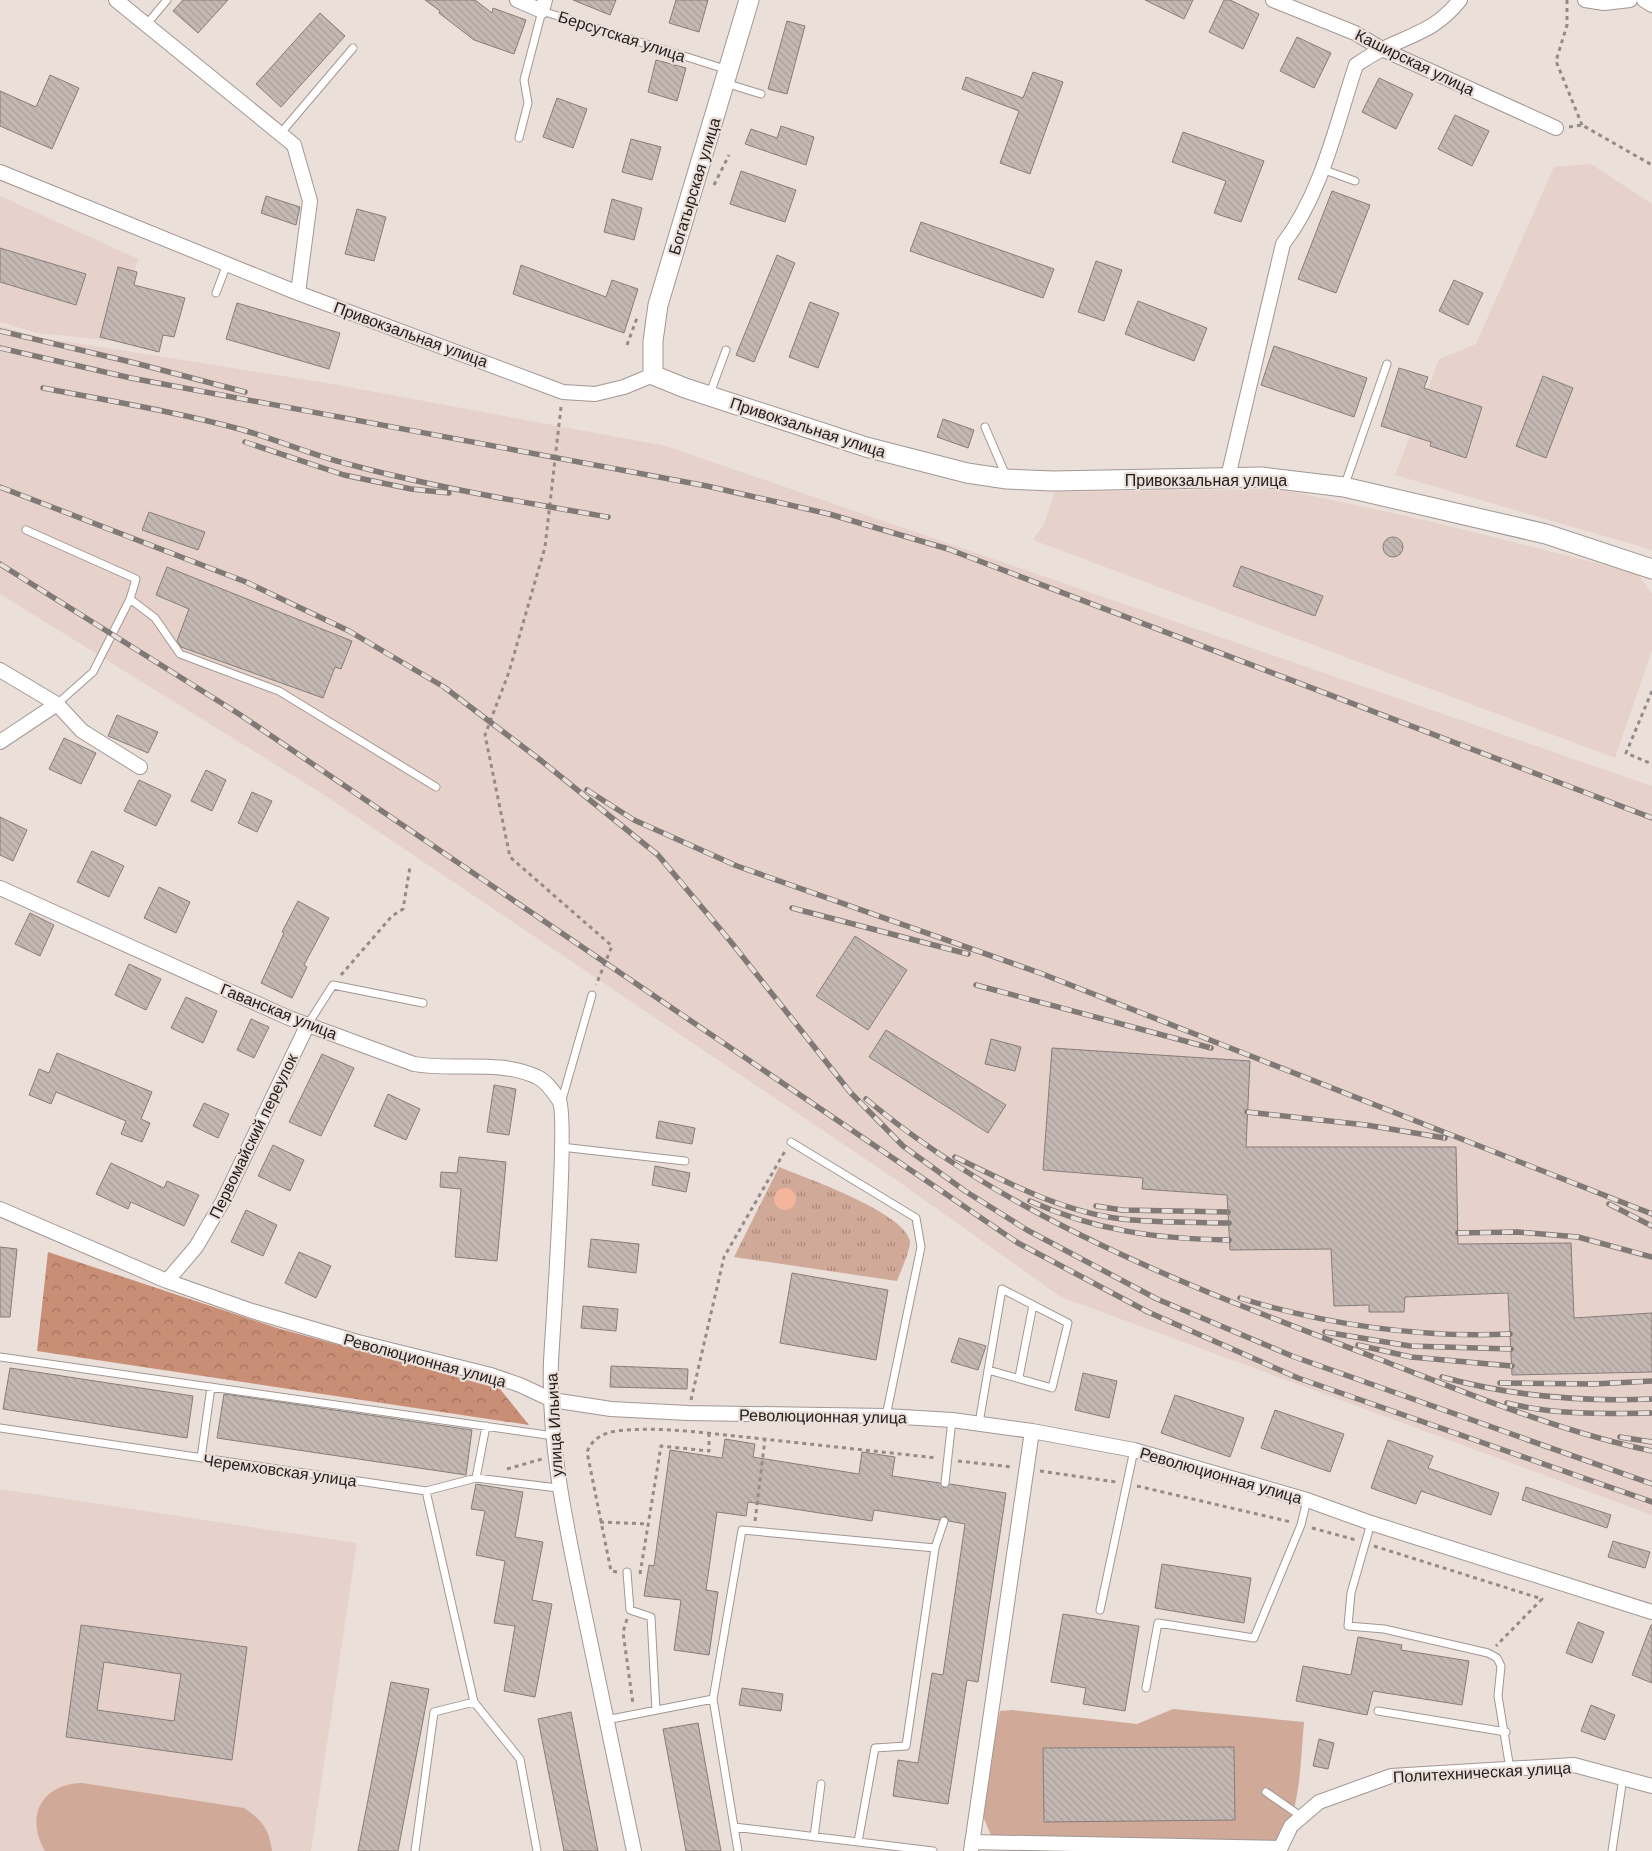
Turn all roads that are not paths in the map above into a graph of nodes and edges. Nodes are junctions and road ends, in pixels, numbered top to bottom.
1 (116, 0) edge
2 (167, 0) edge
3 (517, 0) edge
4 (749, 0) edge
5 (1273, 0) edge
6 (1460, 0) edge
7 (1585, 0) edge
8 (1630, 0) edge
9 (1644, 0) edge
10 (543, 5) edge
11 (1652, 6) edge
12 (146, 25) junction
13 (353, 48) dead end
14 (1382, 49) junction
15 (727, 76) junction
16 (761, 94) dead end
17 (1556, 128) road end
18 (280, 134) junction
19 (519, 138) dead end
20 (1322, 169) junction
21 (0, 172) edge
22 (1356, 182) dead end
23 (227, 264) junction
24 (216, 293) dead end
25 (298, 293) junction
26 (726, 350) dead end
27 (1387, 364) dead end
28 (653, 375) junction
29 (709, 396) junction
30 (984, 427) dead end
31 (1228, 477) junction
32 (1007, 479) junction
33 (1344, 488) junction
34 (26, 530) dead end
35 (1652, 569) edge
36 (130, 599) junction
37 (0, 670) edge
38 (58, 704) junction
39 (0, 742) edge
40 (140, 767) dead end
41 (436, 787) dead end
42 (0, 888) edge
43 (592, 995) road end
44 (423, 1003) dead end
45 (308, 1024) junction
46 (561, 1103) junction
47 (790, 1142) road end
48 (561, 1147) junction
49 (685, 1161) dead end
50 (0, 1209) edge
51 (167, 1281) junction
52 (1033, 1305) junction
53 (0, 1357) edge
54 (988, 1370) junction
55 (1019, 1377) junction
56 (211, 1387) junction
57 (552, 1400) junction
58 (886, 1416) junction
59 (952, 1420) junction
60 (979, 1423) junction
61 (486, 1426) junction
62 (0, 1428) edge
63 (1032, 1431) junction
64 (554, 1436) junction
65 (1134, 1450) junction
66 (200, 1458) junction
67 (476, 1478) junction
68 (945, 1483) dead end
69 (553, 1488) junction
70 (426, 1491) junction
71 (1307, 1500) junction
72 (944, 1520) dead end
73 (1371, 1523) junction
74 (935, 1548) junction
75 (627, 1572) road end
76 (1100, 1610) dead end
77 (1652, 1612) edge
78 (1146, 1688) dead end
79 (713, 1699) junction
80 (474, 1702) junction
81 (656, 1710) junction
82 (1378, 1711) dead end
83 (606, 1720) junction
84 (1506, 1732) junction
85 (1510, 1769) junction
86 (1623, 1778) junction
87 (821, 1784) dead end
88 (1652, 1786) edge
89 (1266, 1792) dead end
90 (1302, 1816) junction
91 (734, 1827) junction
92 (814, 1837) junction
93 (858, 1842) junction
94 (971, 1847) edge
95 (1040, 1847) edge
96 (1087, 1848) edge
97 (891, 1849) edge
98 (1205, 1849) edge
99 (1279, 1850) edge
100 (414, 1851) edge
101 (537, 1851) edge
102 (634, 1851) edge
103 (738, 1851) edge
104 (933, 1851) edge
105 (1612, 1851) edge

1 - 12 street
2 - 12 lane
3 - 10 street, Берсутская улица
4 - 15 main road, Богатырская улица
5 - 14 street, Каширская улица
6 - 14 street
7 - 8 street
9 - 11 street
10 - 15 lane, Берсутская улица
10 - 19 lane
12 - 18 street
13 - 18 lane
14 - 17 street, Каширская улица
14 - 20 street
15 - 16 lane, Берсутская улица
15 - 28 main road, Богатырская улица
18 - 25 street
20 - 22 lane
20 - 31 street
21 - 23 street, Привокзальная улица
23 - 24 lane
23 - 25 street, Привокзальная улица
25 - 28 street, Привокзальная улица
26 - 29 lane
27 - 33 lane
28 - 29 main road, Привокзальная улица
29 - 32 main road, Привокзальная улица
30 - 32 lane
31 - 32 main road, Привокзальная улица
31 - 33 main road, Привокзальная улица
33 - 35 main road, Привокзальная улица
34 - 36 lane
36 - 38 lane
36 - 41 lane
37 - 38 street
38 - 39 street
38 - 40 street
42 - 45 street, Гаванская улица
43 - 46 lane, улица Ильича
44 - 45 lane, Первомайский переулок
45 - 46 street, Гаванская улица
45 - 51 street, Первомайский переулок
46 - 48 street, улица Ильича
47 - 58 lane
48 - 49 lane
48 - 57 street, улица Ильича
50 - 51 street, Революционная улица
51 - 57 street, Революционная улица
52 - 54 lane
52 - 55 lane
52 - 55 lane
53 - 56 lane
54 - 55 lane
54 - 60 lane
56 - 61 lane
56 - 66 lane
57 - 58 street, Революционная улица
57 - 64 street, улица Ильича
58 - 59 street, Революционная улица
59 - 60 street, Революционная улица
59 - 68 lane
60 - 63 street, Революционная улица
61 - 64 lane
61 - 67 lane
62 - 66 lane, Черемховская улица
63 - 65 street, Революционная улица
63 - 94 street
64 - 69 street, улица Ильича
65 - 71 street, Революционная улица
65 - 76 lane
66 - 70 lane, Черемховская улица
67 - 69 lane, Черемховская улица
67 - 70 lane, Черемховская улица
69 - 83 street, улица Ильича
70 - 80 lane
71 - 73 street, Революционная улица
71 - 78 lane
72 - 74 lane
73 - 77 street, Революционная улица
73 - 84 lane
74 - 79 lane
74 - 93 lane
75 - 81 lane
79 - 81 lane
79 - 91 lane
80 - 100 lane
80 - 101 lane
81 - 83 lane
82 - 84 lane
83 - 102 street, улица Ильича
84 - 85 lane
85 - 86 street, Политехническая улица
85 - 90 street, Политехническая улица
86 - 88 street, Политехническая улица
86 - 105 lane
87 - 92 lane
89 - 90 lane
90 - 99 street, Политехническая улица
91 - 92 lane
91 - 103 lane
92 - 93 lane
93 - 97 lane
94 - 95 street
95 - 96 street
96 - 98 street
97 - 104 lane
98 - 99 street

